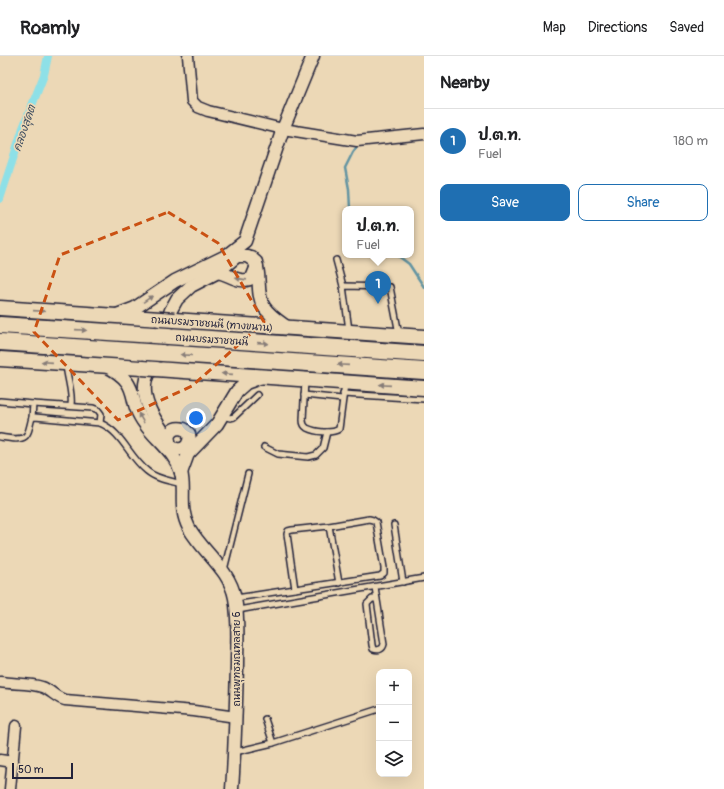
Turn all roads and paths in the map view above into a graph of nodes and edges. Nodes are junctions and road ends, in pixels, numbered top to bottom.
1 (188, 56) edge
2 (313, 56) edge
3 (283, 129) junction
4 (424, 134) edge
5 (245, 241) junction
6 (226, 256) junction
7 (336, 260) dead end
8 (255, 261) junction
9 (218, 272) junction
10 (343, 286) junction
11 (0, 308) edge
12 (113, 316) junction
13 (0, 325) edge
14 (288, 328) junction
15 (349, 332) junction
16 (399, 336) junction
17 (424, 337) edge
18 (0, 342) edge
19 (424, 354) edge
20 (0, 359) edge
21 (66, 363) junction
22 (106, 366) junction
23 (424, 371) edge
24 (263, 377) junction
25 (305, 379) junction
26 (424, 388) edge
27 (344, 392) junction
28 (257, 395) dead end
29 (304, 395) junction
30 (424, 399) edge
31 (0, 401) edge
32 (33, 404) junction
33 (71, 406) junction
34 (223, 416) junction
35 (32, 418) junction
36 (100, 423) junction
37 (152, 432) junction
38 (327, 432) junction
39 (0, 437) edge
40 (201, 440) junction
41 (169, 443) junction
42 (188, 445) junction
43 (264, 447) dead end
44 (176, 459) junction
45 (248, 474) dead end
46 (181, 478) junction
47 (394, 525) dead end
48 (329, 526) junction
49 (224, 571) junction
50 (424, 578) edge
51 (404, 582) junction
52 (339, 583) junction
53 (375, 587) junction
54 (295, 589) junction
55 (377, 599) junction
56 (236, 604) junction
57 (0, 682) edge
58 (376, 710) edge
59 (236, 717) junction
60 (265, 719) dead end
61 (16, 726) dead end
62 (273, 743) junction
63 (234, 752) junction
64 (0, 760) edge
65 (13, 762) junction
66 (10, 789) edge
67 (232, 789) edge

1 - 3 street
2 - 3 street
3 - 4 street
3 - 5 street
5 - 6 street
5 - 8 street
6 - 8 street
12 -> 6 street
7 - 10 lane
8 - 9 street
8 -> 9 street
8 - 14 street
9 - 41 street
10 - 15 lane
10 - 16 lane
11 -> 12 main road, ถนนบรมราชชนนี (ทางขนาน)
12 - 14 main road, ถนนบรมราชชนนี (ทางขนาน), bridge
13 -> 19 highway, ถนนบรมราชชนนี
14 - 15 main road, ถนนบรมราชชนนี (ทางขนาน)
15 - 16 main road, ถนนบรมราชชนนี (ทางขนาน)
16 - 17 main road, ถนนบรมราชชนนี (ทางขนาน)
23 -> 18 highway, ถนนบรมราชชนนี
21 -> 20 main road
21 - 22 main road
21 - 33 lane
24 -> 22 main road, bridge
37 -> 22 street, ถนนพุทธมณฑลสาย 6
24 - 25 main road
24 - 34 street, ถนนพุทธมณฑลสาย 6
25 - 27 main road
25 - 29 lane
26 -> 27 main road
27 - 29 lane
27 - 30 lane
27 - 38 lane
28 - 34 lane
29 - 38 lane
31 - 32 lane
32 - 33 lane
32 - 35 lane
33 - 36 lane
34 - 40 street, ถนนพุทธมณฑลสาย 6
35 - 36 lane
35 - 39 lane
36 - 46 lane
37 - 41 street
37 - 44 street, ถนนพุทธมณฑลสาย 6
38 - 43 lane
40 - 42 street
40 - 46 street, ถนนพุทธมณฑลสาย 6
41 - 42 street
41 - 42 street
41 - 44 street
44 - 46 street, ถนนพุทธมณฑลสาย 6
45 - 49 lane
46 - 49 street, ถนนพุทธมณฑลสาย 6
47 - 51 lane
48 - 52 lane
48 - 52 lane
48 - 54 lane
49 - 56 street, ถนนพุทธมณฑลสาย 6
50 - 51 lane
51 - 53 lane
52 - 54 lane
53 - 55 lane
53 - 56 lane
54 - 56 lane
55 - 55 lane
56 - 59 street, ถนนพุทธมณฑลสาย 6
57 - 59 street
58 - 62 lane
59 - 63 street, ถนนพุทธมณฑลสาย 6
60 - 62 lane
61 - 65 street
62 - 63 lane
63 - 67 street, ถนนพุทธมณฑลสาย 6
64 - 65 street
65 - 66 street

